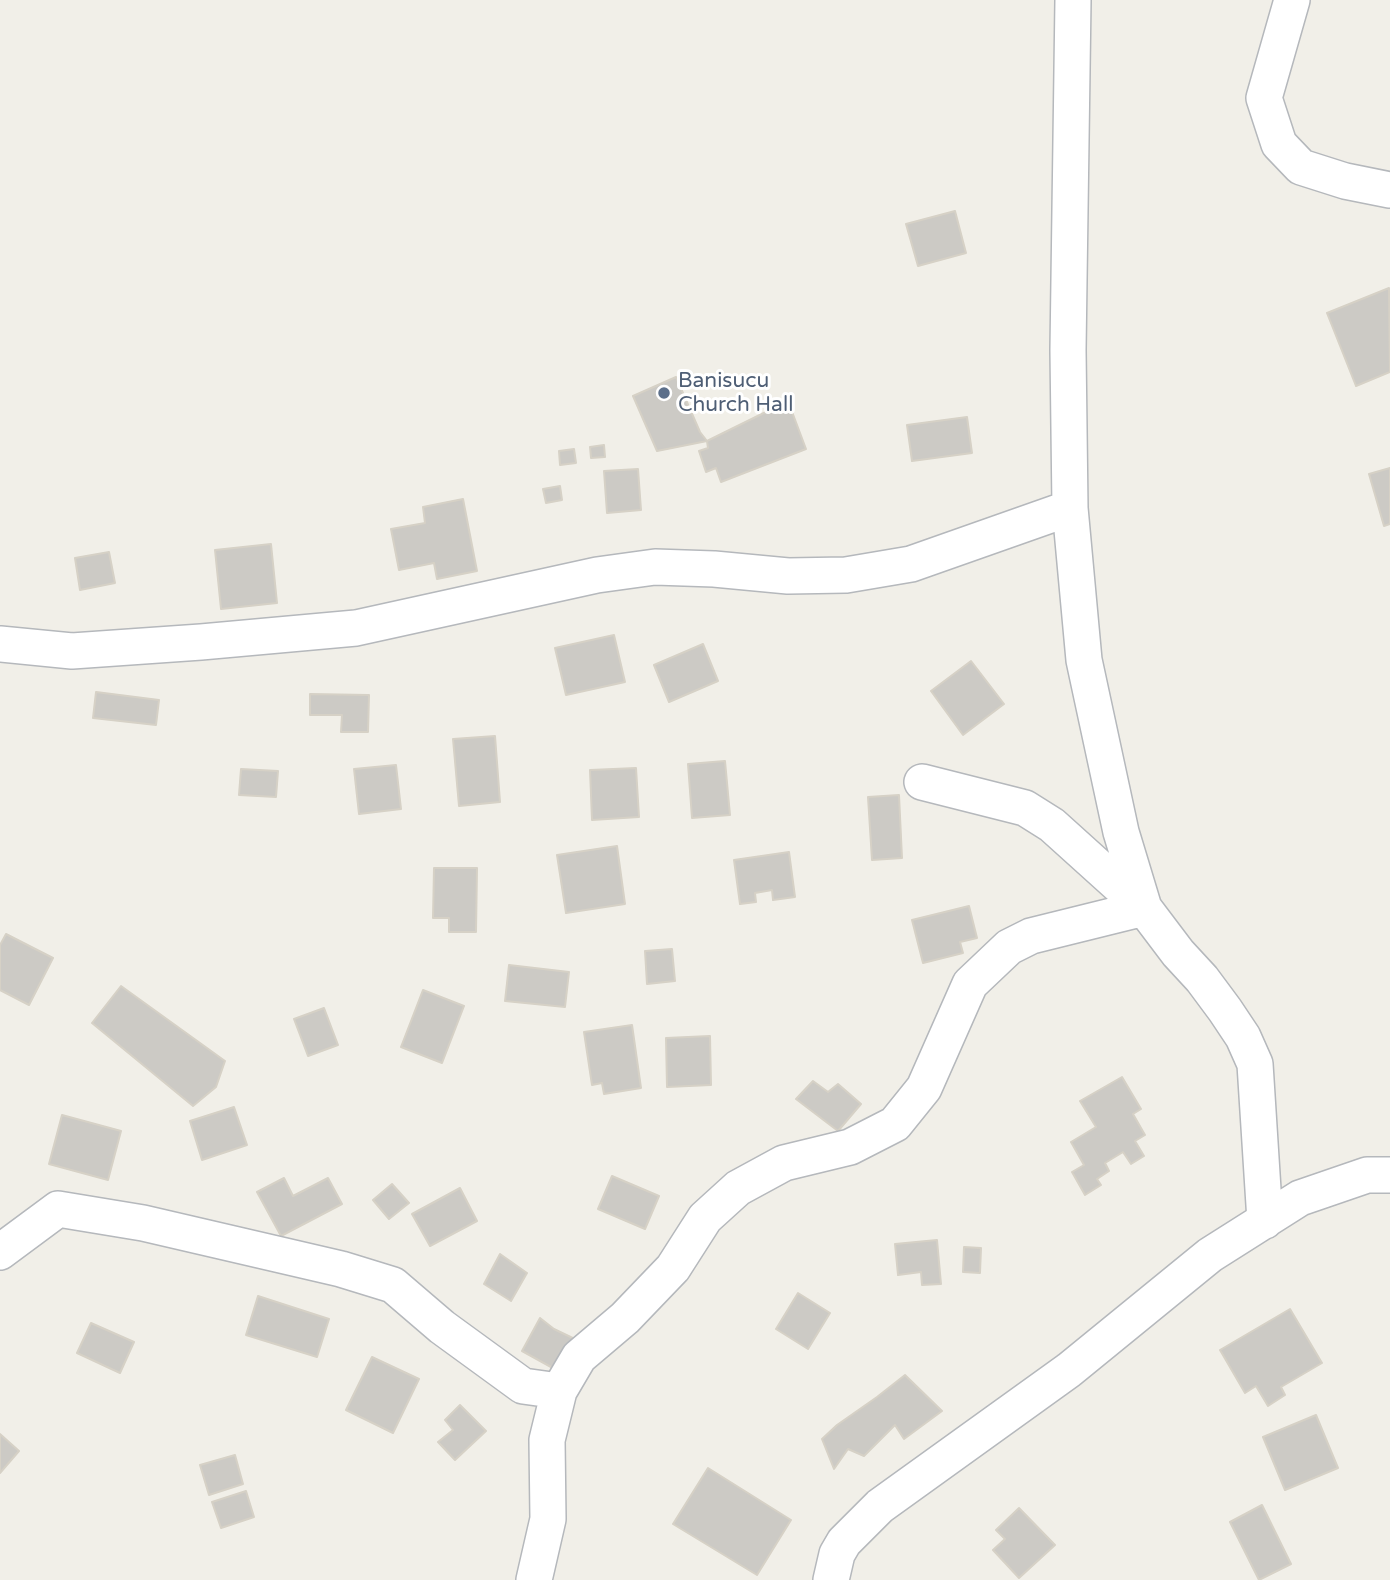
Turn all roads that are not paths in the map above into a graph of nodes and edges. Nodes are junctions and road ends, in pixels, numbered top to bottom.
1 (1073, 0) edge
2 (1292, 0) edge
3 (1390, 190) edge
4 (1070, 508) junction
5 (0, 644) edge
6 (922, 782) dead end
7 (1144, 908) junction
8 (1390, 1175) edge
9 (1265, 1220) junction
10 (0, 1252) edge
11 (559, 1391) junction
12 (534, 1580) edge
13 (831, 1580) edge

1 - 4 street
2 - 3 street
4 - 5 street
4 - 7 street
6 - 7 street
7 - 9 street
7 - 11 street
8 - 9 street
9 - 13 street
10 - 11 street
11 - 12 street

